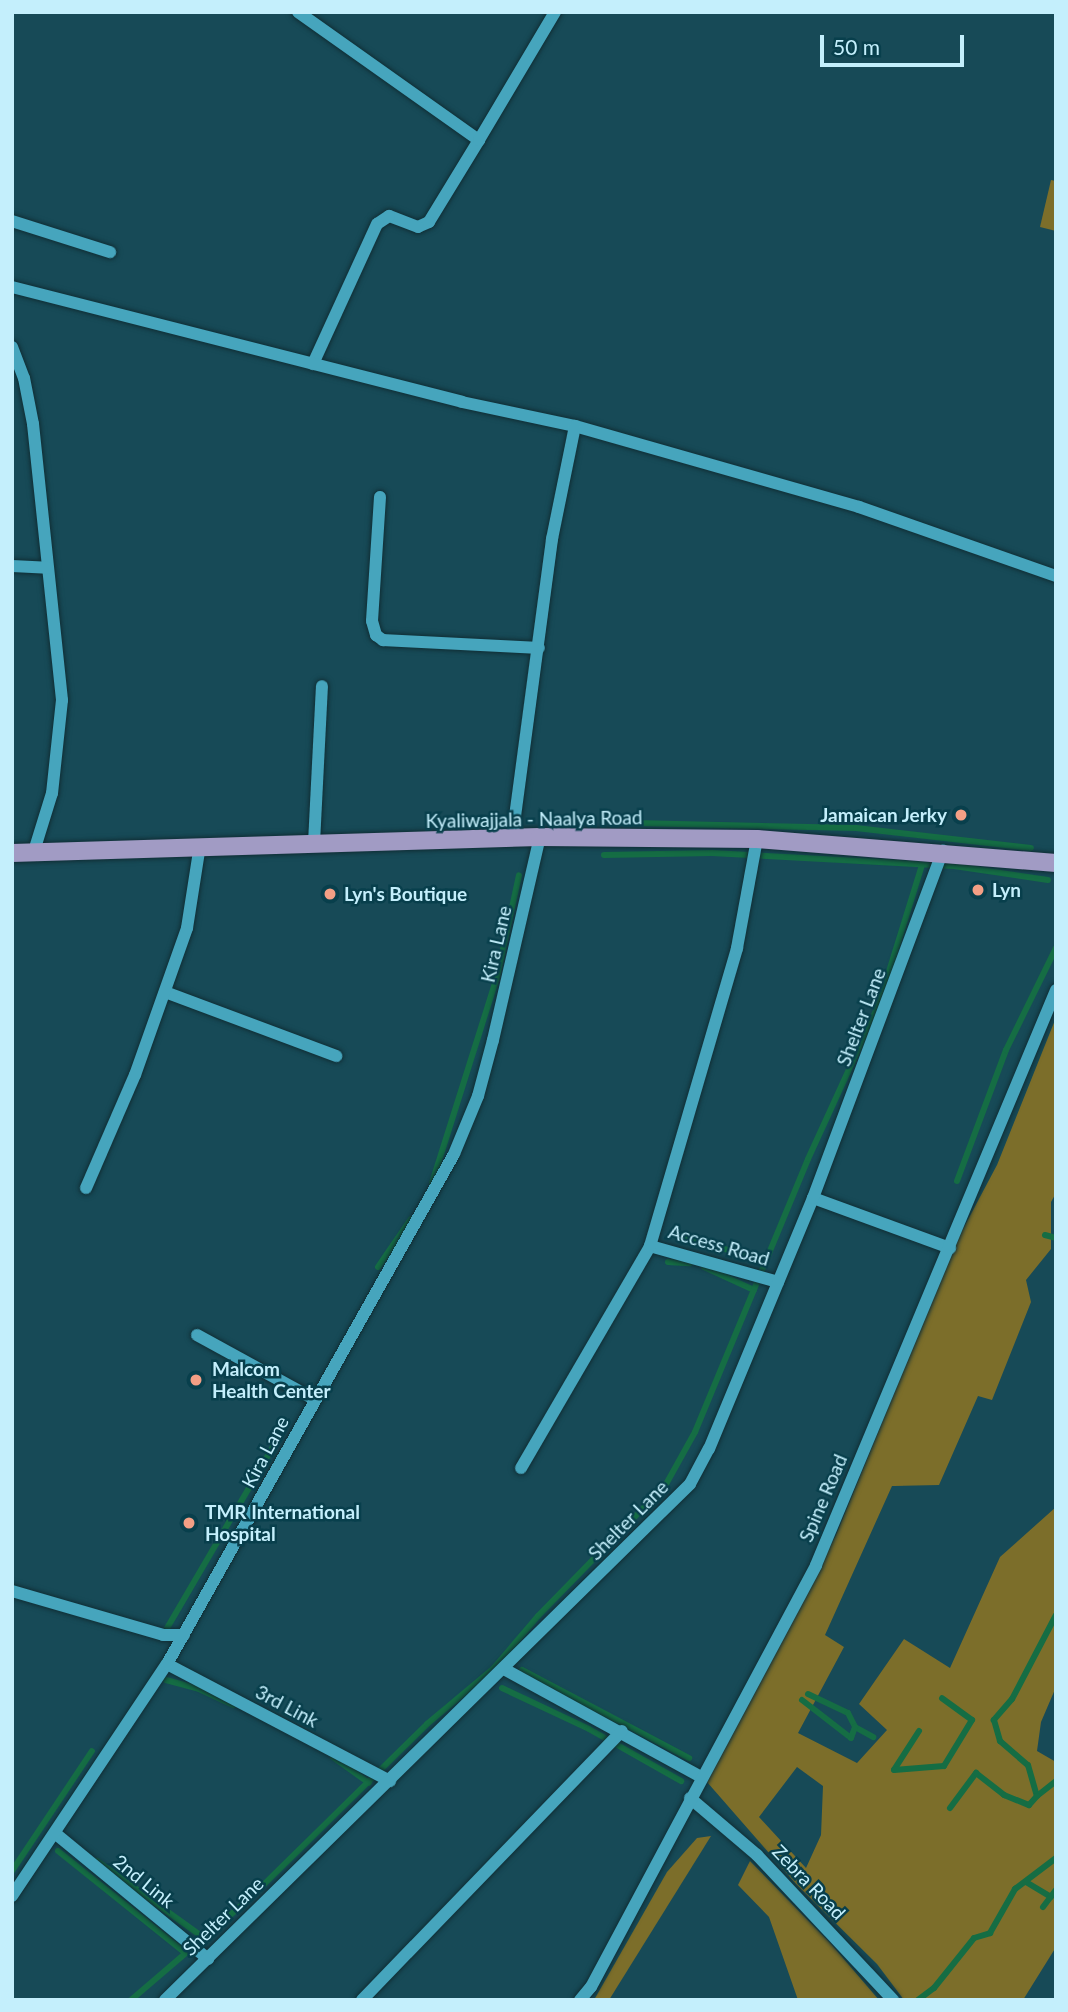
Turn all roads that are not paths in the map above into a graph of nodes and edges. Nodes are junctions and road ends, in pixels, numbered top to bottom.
1 (298, 12) edge
2 (555, 12) edge
3 (479, 141) junction
4 (12, 221) edge
5 (110, 252) dead end
6 (12, 287) edge
7 (12, 347) edge
8 (313, 364) junction
9 (575, 426) junction
10 (380, 497) dead end
11 (12, 566) edge
12 (47, 568) junction
13 (1056, 576) edge
14 (539, 648) junction
15 (322, 686) dead end
16 (540, 837) junction
17 (512, 839) junction
18 (314, 843) junction
19 (200, 845) junction
20 (754, 850) junction
21 (33, 851) junction
22 (12, 853) edge
23 (942, 855) junction
24 (1056, 863) edge
25 (1056, 990) edge
26 (165, 992) junction
27 (336, 1056) dead end
28 (86, 1188) dead end
29 (813, 1198) junction
30 (650, 1246) junction
31 (950, 1248) junction
32 (773, 1280) junction
33 (197, 1335) dead end
34 (314, 1399) junction
35 (521, 1468) dead end
36 (12, 1591) edge
37 (184, 1635) junction
38 (167, 1664) junction
39 (504, 1669) junction
40 (616, 1738) junction
41 (701, 1777) junction
42 (390, 1781) junction
43 (690, 1798) junction
44 (56, 1834) junction
45 (12, 1896) edge
46 (198, 1950) junction
47 (165, 2000) edge
48 (362, 2000) edge
49 (580, 2000) edge
50 (893, 2000) edge

1 - 3 street
2 - 3 street
3 - 8 street
4 - 5 street
6 - 8 street
7 - 12 street
8 - 9 street
9 - 13 street
9 - 14 street
10 - 14 street
11 - 12 street
12 - 21 street
14 - 17 street
15 - 18 street
16 - 17 main road, Kyaliwajjala - Naalya Road
16 - 20 main road, Kyaliwajjala - Naalya Road
16 - 34 street, Kira Lane
17 - 18 main road, Kyaliwajjala - Naalya Road
18 - 19 main road, Kyaliwajjala - Naalya Road
19 - 21 main road, Kyaliwajjala - Naalya Road
19 - 26 street
20 - 23 main road, Kyaliwajjala - Naalya Road
20 - 30 street
21 - 22 main road, Kyaliwajjala - Naalya Road
23 - 24 main road, Kyaliwajjala - Naalya Road
23 - 29 street, Shelter Lane
25 - 31 street, Spine Road
26 - 27 street
26 - 28 street
29 - 31 street
29 - 32 street, Shelter Lane
30 - 32 street, Access Road
30 - 35 street
31 - 41 street, Spine Road
32 - 39 street, Shelter Lane
33 - 34 street
34 - 37 street, Kira Lane
36 - 37 street
37 - 38 street, Kira Lane
38 - 42 street, 3rd Link
38 - 44 street, Kira Lane
39 - 40 street
39 - 42 street, Shelter Lane
40 - 41 street
40 - 48 street
41 - 43 street, Spine Road
42 - 46 street, Shelter Lane
43 - 49 street, Spine Road
43 - 50 street, Zebra Road
44 - 45 street, Kira Lane
44 - 46 street, 2nd Link
46 - 47 street, Shelter Lane

